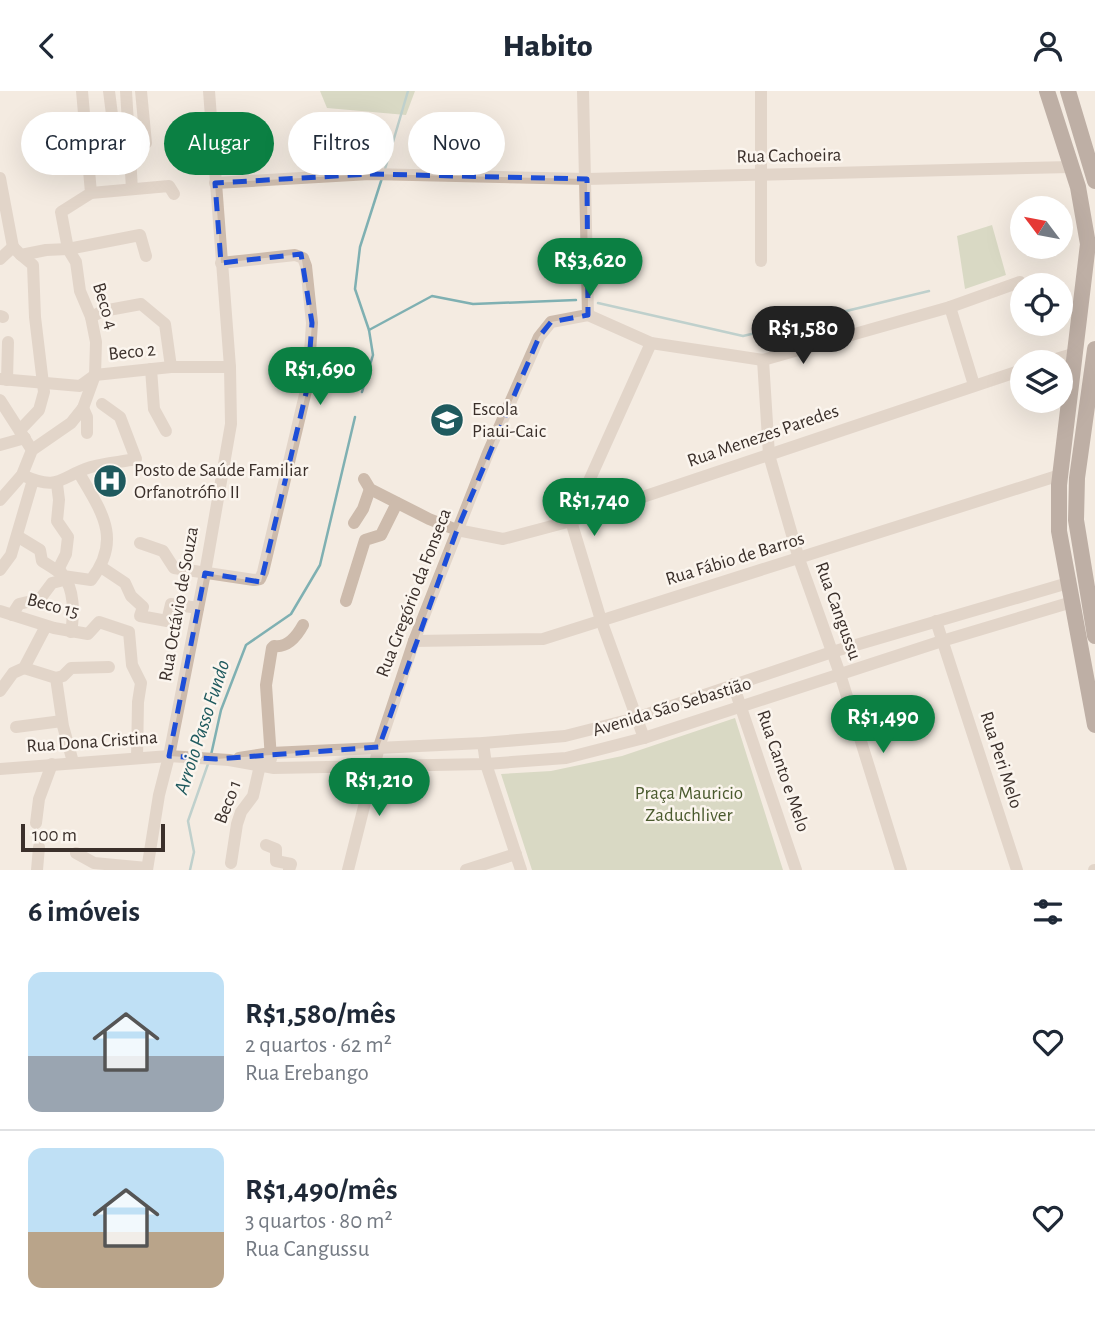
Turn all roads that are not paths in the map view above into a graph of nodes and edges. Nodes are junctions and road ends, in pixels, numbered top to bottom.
1 (82, 91) edge
2 (109, 91) edge
3 (126, 91) edge
4 (141, 91) edge
5 (209, 91) edge
6 (583, 91) edge
7 (761, 91) edge
8 (1047, 91) edge
9 (1068, 91) edge
10 (112, 112) edge
11 (143, 112) edge
12 (1071, 167) junction
13 (762, 176) junction
14 (0, 177) edge
15 (587, 179) junction
16 (1095, 181) edge
17 (215, 183) junction
18 (132, 189) junction
19 (91, 193) junction
20 (174, 194) dead end
21 (68, 249) junction
22 (17, 251) junction
23 (146, 256) dead end
24 (0, 259) edge
25 (761, 261) dead end
26 (221, 263) junction
27 (1010, 286) edge
28 (950, 307) junction
29 (588, 315) junction
30 (91, 317) junction
31 (8, 342) dead end
32 (651, 343) junction
33 (1095, 349) edge
34 (1076, 353) junction
35 (1073, 354) edge
36 (763, 360) junction
37 (171, 367) junction
38 (230, 367) junction
39 (151, 369) junction
40 (1010, 374) edge
41 (95, 375) junction
42 (4, 379) edge
43 (44, 384) junction
44 (974, 385) junction
45 (0, 400) edge
46 (102, 404) dead end
47 (83, 408) junction
48 (6, 418) edge
49 (166, 432) dead end
50 (87, 433) dead end
51 (25, 440) junction
52 (0, 445) edge
53 (769, 456) junction
54 (79, 473) junction
55 (1060, 475) junction
56 (27, 478) junction
57 (57, 484) junction
58 (0, 500) edge
59 (397, 503) junction
60 (571, 521) junction
61 (354, 523) dead end
62 (457, 530) junction
63 (17, 536) junction
64 (140, 543) dead end
65 (799, 559) junction
66 (101, 568) junction
67 (0, 570) edge
68 (205, 573) junction
69 (63, 576) junction
70 (1068, 583) junction
71 (346, 601) dead end
72 (1072, 602) junction
73 (198, 608) junction
74 (6, 613) edge
75 (601, 620) junction
76 (936, 621) junction
77 (303, 625) dead end
78 (46, 626) junction
79 (71, 632) junction
80 (1095, 636) edge
81 (414, 641) junction
82 (942, 641) junction
83 (832, 652) junction
84 (109, 667) dead end
85 (24, 668) junction
86 (840, 674) junction
87 (55, 678) junction
88 (733, 684) junction
89 (0, 691) edge
90 (740, 706) junction
91 (636, 718) junction
92 (62, 721) junction
93 (1095, 725) edge
94 (16, 727) dead end
95 (643, 738) junction
96 (483, 743) junction
97 (379, 747) junction
98 (169, 756) junction
99 (137, 758) junction
100 (222, 760) joint
101 (266, 760) junction
102 (74, 762) junction
103 (52, 764) junction
104 (486, 764) junction
105 (374, 768) junction
106 (0, 769) edge
107 (36, 823) dead end
108 (266, 845) dead end
109 (39, 847) dead end
110 (76, 853) dead end
111 (516, 854) junction
112 (231, 863) dead end
113 (290, 867) edge
114 (147, 869) edge
115 (37, 870) edge
116 (348, 870) edge
117 (467, 870) edge
118 (521, 870) edge
119 (796, 870) edge
120 (901, 870) edge
121 (1017, 870) edge

1 - 19 street
2 - 10 street
3 - 18 street
4 - 11 street
5 - 17 street, Rua Octávio de Souza
6 - 15 street
7 - 13 street
8 - 12 main road
9 - 16 main road
12 - 13 street, Rua Cachoeira
12 - 34 main road
13 - 15 street, Rua Cachoeira
13 - 25 street
14 - 22 street
15 - 17 street, Rua Cachoeira
15 - 29 street
17 - 26 street, Rua Octávio de Souza
18 - 19 street
18 - 20 street
19 - 21 street, Beco 4
21 - 22 street
21 - 23 street
21 - 30 street, Beco 4
22 - 24 street
22 - 43 street
26 - 38 street, Rua Octávio de Souza
26 - 68 street
27 - 28 street
28 - 36 street
28 - 44 street
29 - 32 street
29 - 62 street, Rua Gregório da Fonseca
30 - 37 street
30 - 41 street, Beco 4
31 - 42 street
32 - 36 street
32 - 60 street
33 - 80 main road
34 - 35 street
34 - 55 main road
36 - 53 street, Rua Cangussu
37 - 38 street, Beco 2
37 - 39 street, Beco 2
38 - 68 street, Rua Octávio de Souza
39 - 41 street, Beco 2
39 - 49 street
40 - 44 street, Rua Menezes Paredes
41 - 43 street, Beco 2
41 - 47 street, Beco 4
42 - 43 street, Beco 2
43 - 51 street
44 - 53 street, Rua Menezes Paredes
45 - 48 street
46 - 54 street
47 - 50 street
47 - 51 street
48 - 51 street
51 - 52 street
51 - 56 street
53 - 60 street, Rua Menezes Paredes
53 - 65 street, Rua Cangussu
54 - 57 street
54 - 66 street
55 - 65 street, Rua Fábio de Barros
55 - 70 main road
56 - 57 street
56 - 58 street
56 - 63 street
57 - 69 street
59 - 61 street, Rua Menezes Paredes
59 - 62 street, Rua Menezes Paredes
59 - 71 street
60 - 62 street, Rua Menezes Paredes
60 - 75 street
62 - 81 street, Rua Gregório da Fonseca
63 - 67 street
63 - 69 street
64 - 68 street
65 - 75 street, Rua Fábio de Barros
65 - 83 street, Rua Cangussu
66 - 69 street
66 - 73 street
68 - 73 street, Rua Octávio de Souza
69 - 74 street
69 - 79 street
70 - 72 main road
70 - 76 street, Avenida São Sebastião
70 - 80 main road
72 - 82 street, Avenida São Sebastião
72 - 93 main road
73 - 98 street, Rua Octávio de Souza
74 - 78 street, Beco 15
75 - 81 street, Rua Fábio de Barros
75 - 91 street
76 - 82 street, Rua Peri Melo
76 - 83 street, Avenida São Sebastião
77 - 101 street
78 - 79 street, Beco 15
78 - 85 street
79 - 99 street, Beco 15
81 - 97 street, Rua Gregório da Fonseca
82 - 86 street, Avenida São Sebastião
82 - 121 street, Rua Peri Melo
83 - 86 street, Rua Cangussu
83 - 88 street, Avenida São Sebastião
84 - 87 street
85 - 87 street
85 - 89 street
86 - 90 street, Avenida São Sebastião
86 - 120 street, Rua Cangussu
87 - 92 street
88 - 90 street, Rua Canto e Melo
88 - 91 street, Avenida São Sebastião
90 - 95 street, Avenida São Sebastião
90 - 119 street, Rua Canto e Melo
91 - 95 street
91 - 96 street, Avenida São Sebastião
92 - 94 street
92 - 102 street
95 - 104 street, Avenida São Sebastião
96 - 97 street, Avenida São Sebastião
96 - 104 street
97 - 101 street, Avenida São Sebastião
97 - 105 street, Rua Gregório da Fonseca
98 - 99 street, Rua Dona Cristina
98 - 100 street, Rua Dona Cristina
98 - 114 street, Rua Octávio de Souza
99 - 102 street, Rua Dona Cristina
100 - 101 street, Avenida São Sebastião
101 - 105 street, Avenida São Sebastião
101 - 112 street, Beco 1
102 - 103 street, Rua Dona Cristina
103 - 106 street, Rua Dona Cristina
103 - 107 street
104 - 105 street, Avenida São Sebastião
104 - 111 street
105 - 116 street, Rua Gregório da Fonseca
108 - 113 street
109 - 115 street
110 - 114 street
111 - 117 street
111 - 118 street

